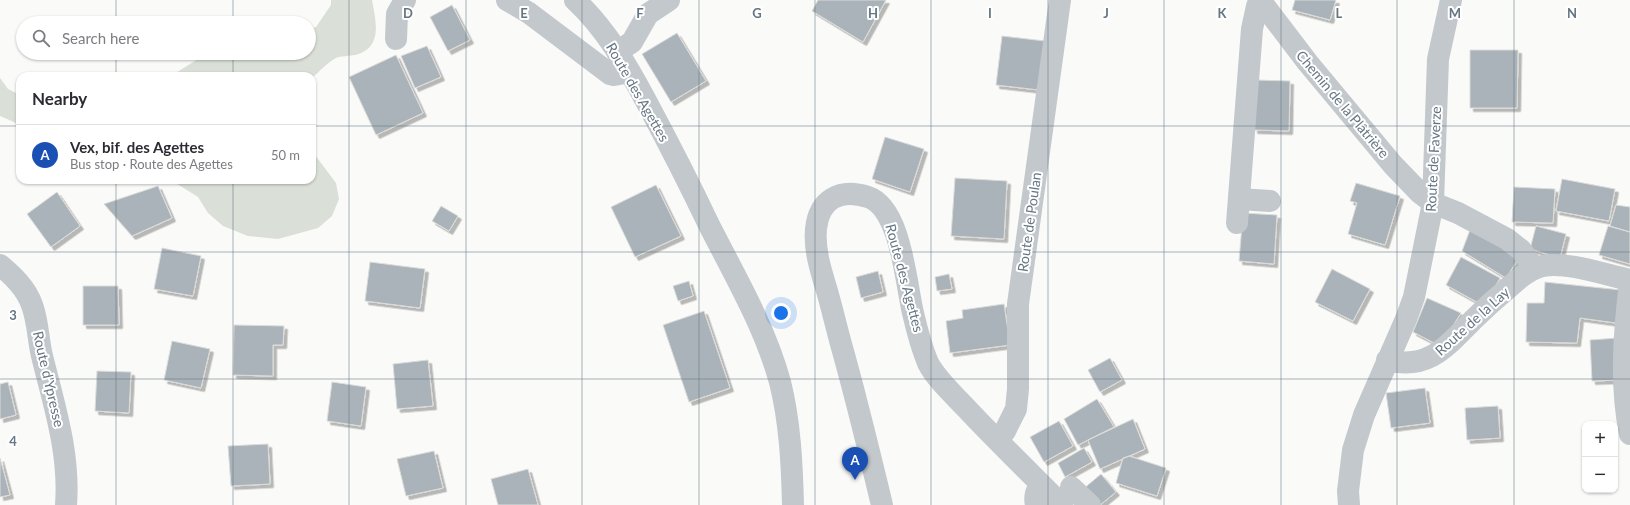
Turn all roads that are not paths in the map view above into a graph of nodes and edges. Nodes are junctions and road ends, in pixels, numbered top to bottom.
1 (405, 0) edge
2 (507, 0) edge
3 (575, 0) edge
4 (669, 0) edge
5 (1060, 0) edge
6 (1260, 0) edge
7 (1451, 0) edge
8 (396, 39) dead end
9 (617, 52) junction
10 (630, 72) junction
11 (1239, 199) junction
12 (1270, 201) dead end
13 (1433, 203) junction
14 (1237, 223) dead end
15 (0, 265) edge
16 (1535, 269) junction
17 (1630, 280) edge
18 (1630, 283) edge
19 (1387, 360) junction
20 (1630, 434) edge
21 (998, 441) junction
22 (1041, 484) junction
23 (1066, 496) edge
24 (66, 505) edge
25 (793, 505) edge
26 (882, 505) edge
27 (1036, 505) edge
28 (1090, 505) edge
29 (1349, 505) edge

1 - 8 street
2 - 10 street
3 - 9 street, Route des Agettes
4 - 9 street
5 - 21 street, Route de Poulan
6 - 11 street
6 - 13 street, Chemin de la Plâtrière
7 - 13 street, Route de Faverze
9 - 10 street, Route des Agettes
10 - 25 street, Route des Agettes
11 - 12 street
11 - 14 street
13 - 16 street, Chemin de la Plâtrière
13 - 19 street, Route de Faverze
15 - 24 street, Route d'Ypresse
16 - 17 street, Route de la Lay
16 - 19 street, Route de la Lay
18 - 20 street
19 - 29 street
21 - 22 street, Route des Agettes
21 - 26 street, Route des Agettes
22 - 23 street, Route des Agettes
22 - 27 street
23 - 28 street, Route des Agettes

